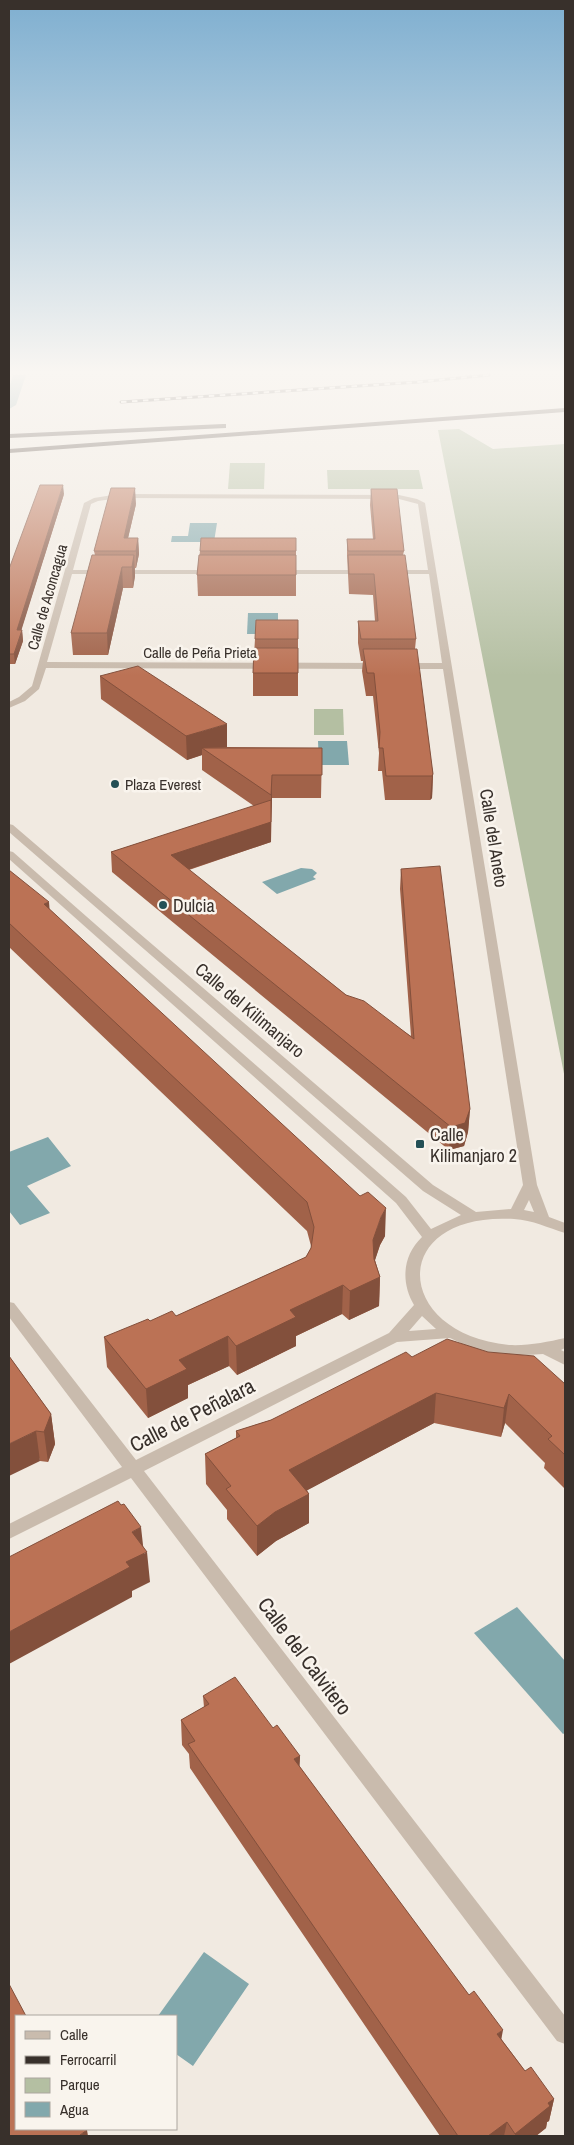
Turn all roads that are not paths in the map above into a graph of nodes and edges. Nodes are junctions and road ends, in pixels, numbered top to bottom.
1 (415, 500) joint
2 (69, 572) junction
3 (218, 572) edge
4 (268, 572) edge
5 (368, 572) edge
6 (388, 572) edge
7 (432, 572) junction
8 (42, 665) junction
9 (448, 666) junction
10 (9, 705) edge
11 (9, 827) edge
12 (9, 854) edge
13 (530, 1185) junction
14 (515, 1214) junction
15 (472, 1216) junction
16 (543, 1219) junction
17 (565, 1228) edge
18 (429, 1237) junction
19 (422, 1306) junction
20 (9, 1307) edge
21 (451, 1333) junction
22 (394, 1337) junction
23 (565, 1344) edge
24 (547, 1348) junction
25 (565, 1359) edge
26 (134, 1469) junction
27 (9, 1532) edge
28 (565, 2033) edge

1 - 2 street, Calle de Aconcagua
1 - 7 street, Calle del Aneto
2 - 3 street
2 - 8 street, Calle de Aconcagua
4 - 5 street
6 - 7 street
7 - 9 street, Calle del Aneto
8 - 9 street, Calle de Peña Prieta
8 - 10 street, Calle de Aconcagua
9 - 13 street, Calle del Aneto
11 - 15 street, Calle del Kilimanjaro
12 - 18 street
13 - 14 street
13 - 16 street, Calle del Aneto
14 - 15 street
14 - 16 street
15 - 18 street
16 - 17 street
18 - 19 street
19 - 21 street
19 - 22 street, Calle de Peñalara
20 - 26 street, Calle del Calvitero
21 - 22 street, Calle de Peñalara
21 - 24 street
22 - 26 street, Calle de Peñalara
23 - 24 street
24 - 25 street
26 - 27 street, Calle de Peñalara
26 - 28 street, Calle del Calvitero

